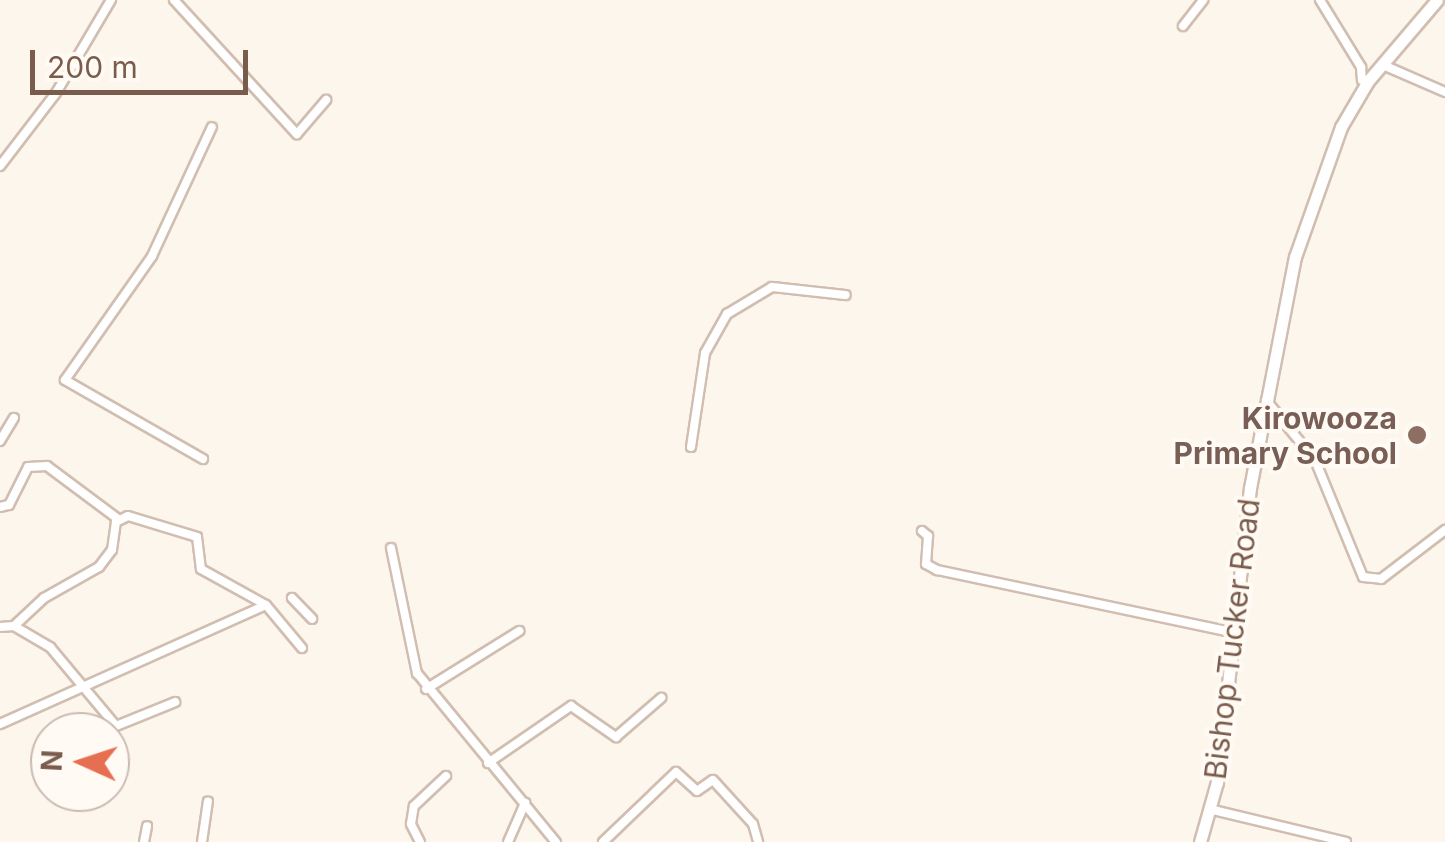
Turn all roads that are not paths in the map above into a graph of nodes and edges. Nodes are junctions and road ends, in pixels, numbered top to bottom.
1 (111, 0) edge
2 (174, 0) edge
3 (1203, 0) edge
4 (1320, 0) edge
5 (1437, 0) edge
6 (1183, 26) dead end
7 (1383, 65) junction
8 (1362, 80) dead end
9 (1445, 92) edge
10 (326, 100) dead end
11 (212, 127) dead end
12 (0, 166) edge
13 (846, 295) dead end
14 (1266, 400) junction
15 (14, 418) dead end
16 (0, 441) edge
17 (691, 446) dead end
18 (203, 459) dead end
19 (0, 507) edge
20 (118, 519) junction
21 (1445, 530) edge
22 (922, 531) dead end
23 (391, 548) dead end
24 (292, 598) dead end
25 (266, 605) junction
26 (312, 620) dead end
27 (14, 626) junction
28 (0, 627) edge
29 (520, 631) dead end
30 (1230, 632) junction
31 (302, 648) dead end
32 (85, 687) junction
33 (426, 690) junction
34 (661, 698) dead end
35 (175, 702) dead end
36 (0, 724) edge
37 (488, 763) junction
38 (446, 776) dead end
39 (208, 801) dead end
40 (525, 803) junction
41 (1210, 809) junction
42 (147, 826) dead end
43 (144, 842) edge
44 (202, 842) edge
45 (420, 842) edge
46 (508, 842) edge
47 (556, 842) edge
48 (604, 842) edge
49 (758, 842) edge
50 (1200, 842) edge
51 (1346, 842) edge

1 - 12 street
2 - 10 street
3 - 6 street
4 - 8 street
5 - 7 main road, Bishop Tucker Road
7 - 9 street
7 - 14 main road, Bishop Tucker Road
11 - 18 street
13 - 17 street
14 - 21 street
14 - 30 main road, Bishop Tucker Road
15 - 16 street
19 - 20 street
20 - 25 street
20 - 27 street
22 - 30 street
23 - 33 street
24 - 26 street
25 - 31 street
25 - 32 street
27 - 28 street
27 - 32 street
29 - 33 street
30 - 41 main road, Bishop Tucker Road
32 - 35 street
32 - 36 street
33 - 37 street
34 - 37 street
37 - 40 street
38 - 45 street
39 - 44 street
40 - 46 street
40 - 47 street
41 - 50 main road, Bishop Tucker Road
41 - 51 street
42 - 43 street
48 - 49 street

